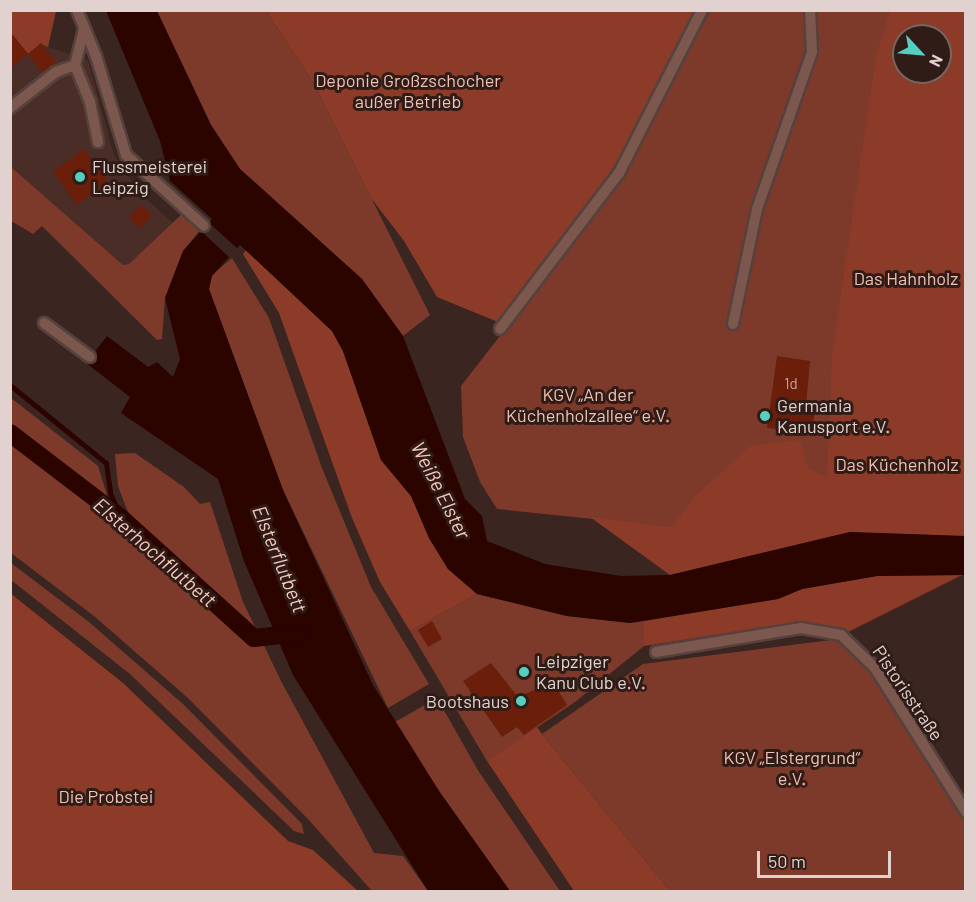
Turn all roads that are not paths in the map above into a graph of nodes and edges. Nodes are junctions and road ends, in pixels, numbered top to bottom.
1 (77, 10) edge
2 (702, 10) edge
3 (810, 10) edge
4 (84, 29) junction
5 (75, 65) junction
6 (10, 108) edge
7 (98, 142) dead end
8 (204, 226) dead end
9 (44, 323) dead end
10 (733, 324) dead end
11 (500, 329) dead end
12 (90, 357) dead end
13 (656, 652) dead end
14 (966, 812) edge

1 - 4 lane
2 - 11 lane
3 - 10 lane
4 - 5 lane
4 - 8 lane
5 - 6 lane
5 - 7 lane
9 - 12 lane
13 - 14 lane, Pistorisstraße

